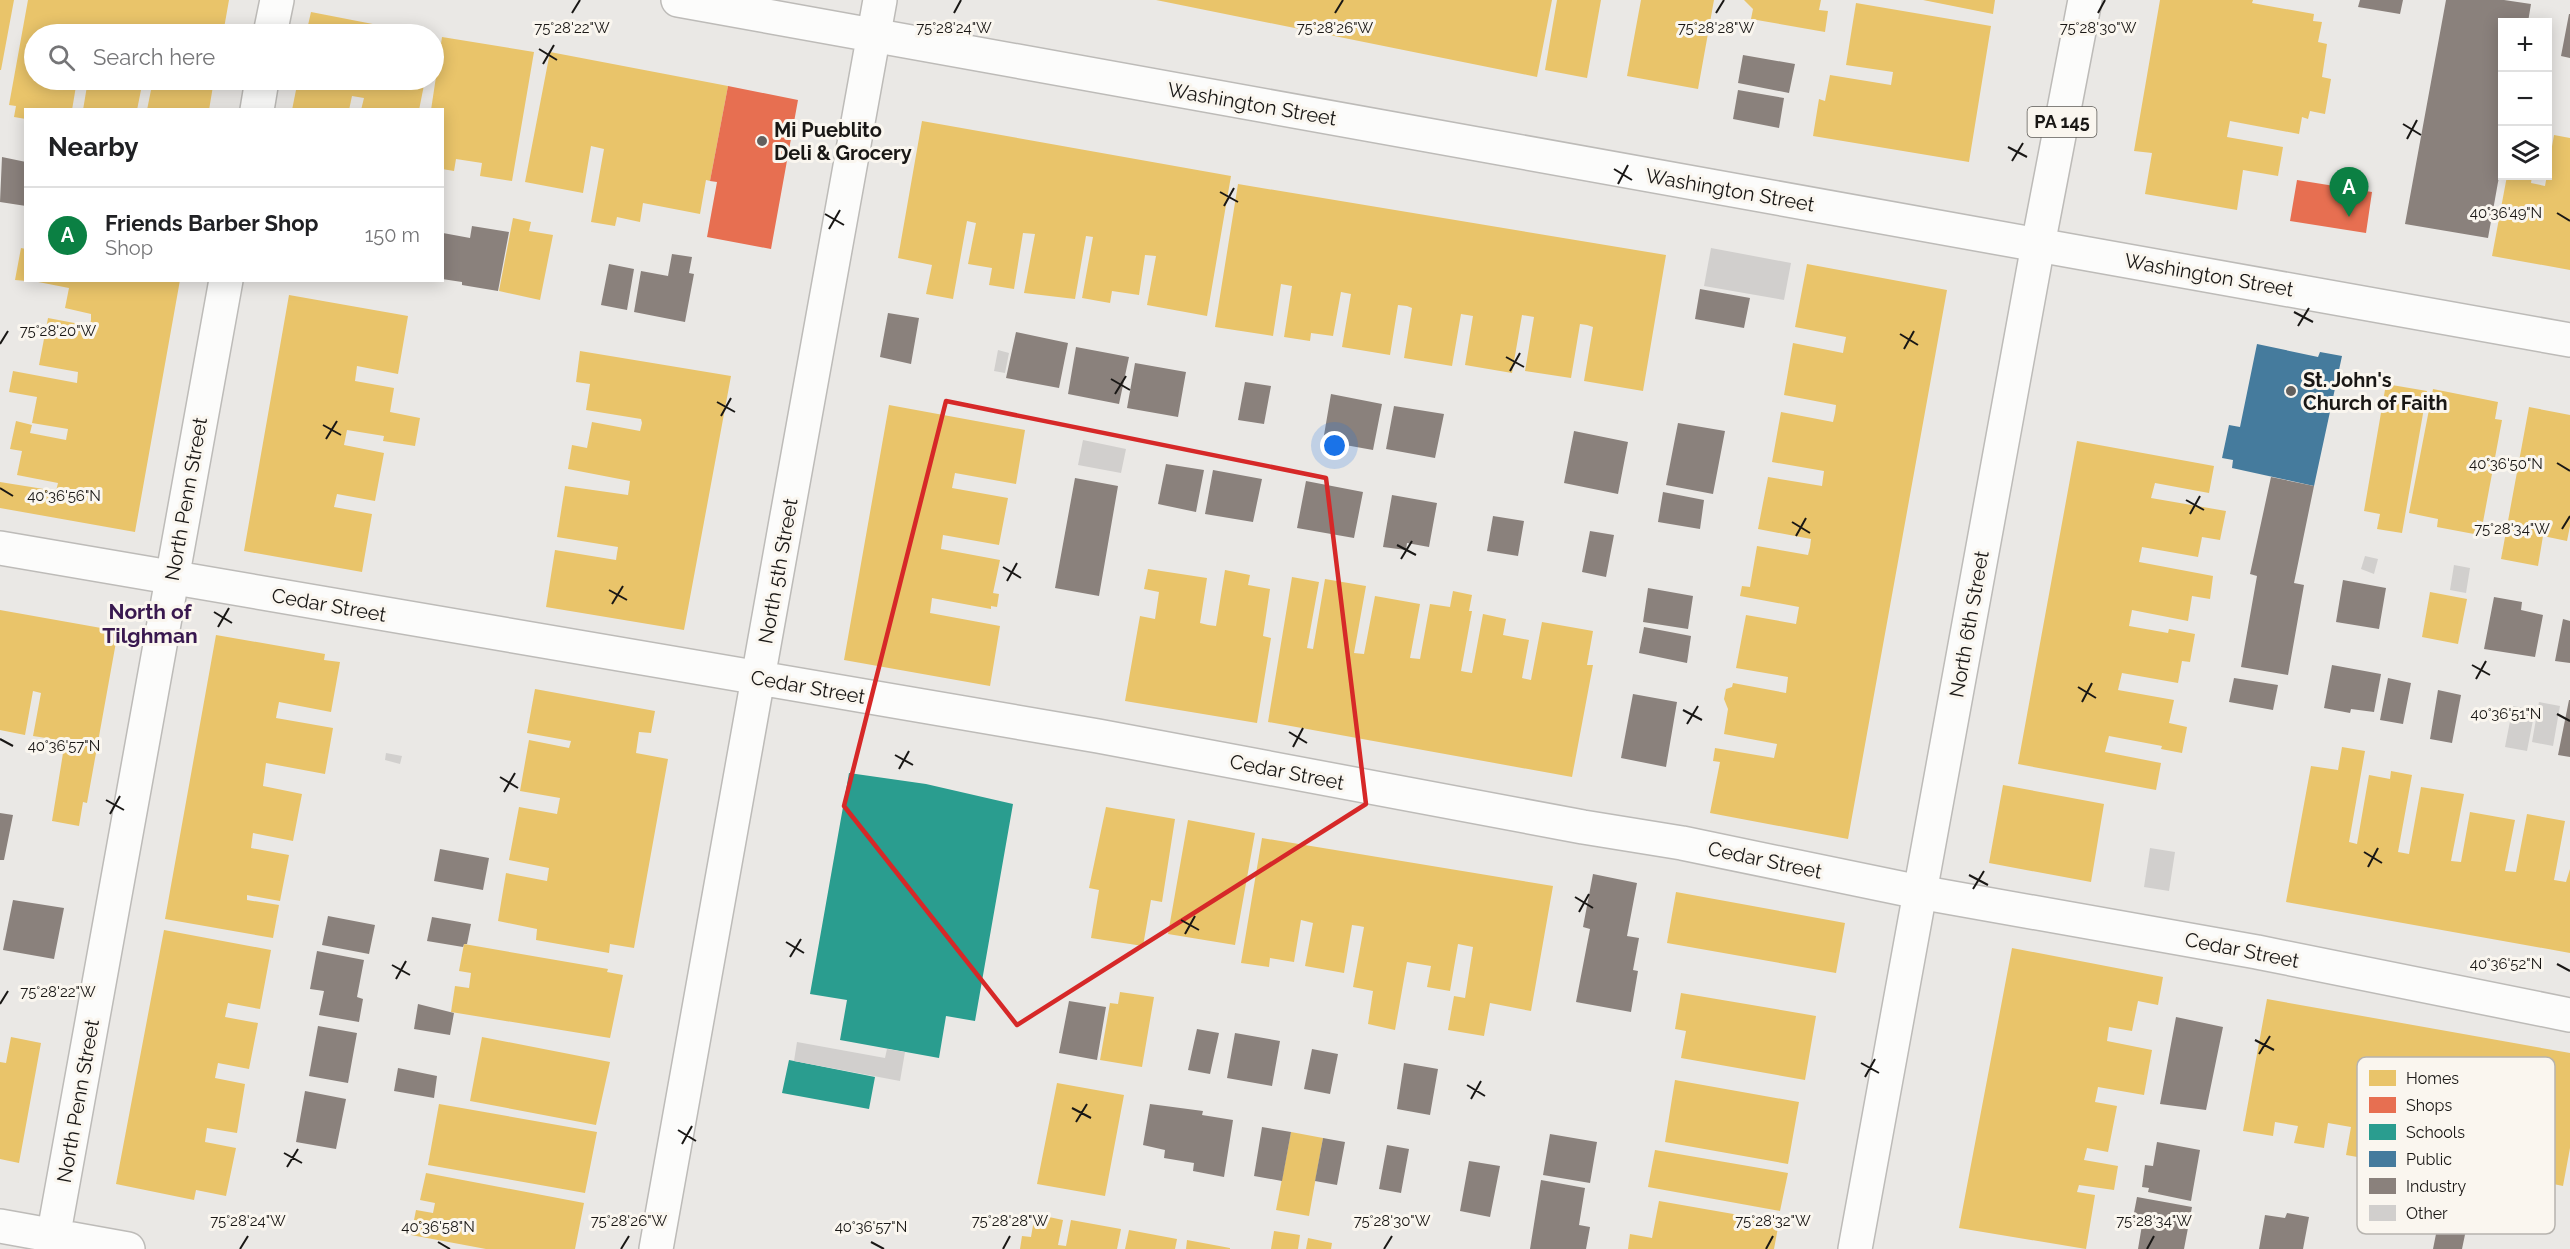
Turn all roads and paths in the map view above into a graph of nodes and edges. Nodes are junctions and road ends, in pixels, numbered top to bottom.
1 (277, 0) edge
2 (678, 0) edge
3 (880, 0) edge
4 (2085, 0) edge
5 (272, 24) edge
6 (874, 36) junction
7 (260, 90) edge
8 (257, 108) edge
9 (2038, 245) junction
10 (226, 282) edge
11 (2570, 340) edge
12 (0, 548) edge
13 (172, 578) junction
14 (759, 679) junction
15 (1919, 892) junction
16 (2570, 1015) edge
17 (0, 1226) edge
18 (53, 1243) edge
19 (128, 1249) edge
20 (656, 1249) edge
21 (1855, 1249) edge

1 - 5 street
2 - 6 street, Washington Street
3 - 6 street, North 5th Street
4 - 9 street, North 6th Street / PA 145
6 - 9 street, Washington Street
6 - 14 street, North 5th Street
7 - 8 street
9 - 11 street, Washington Street
9 - 15 street, North 6th Street
10 - 13 street, North Penn Street
12 - 13 street, Cedar Street
13 - 14 street, Cedar Street
13 - 18 street, North Penn Street
14 - 15 street, Cedar Street
14 - 20 street, North 5th Street
15 - 16 street, Cedar Street
15 - 21 street, North 6th Street
17 - 18 street
18 - 19 street

